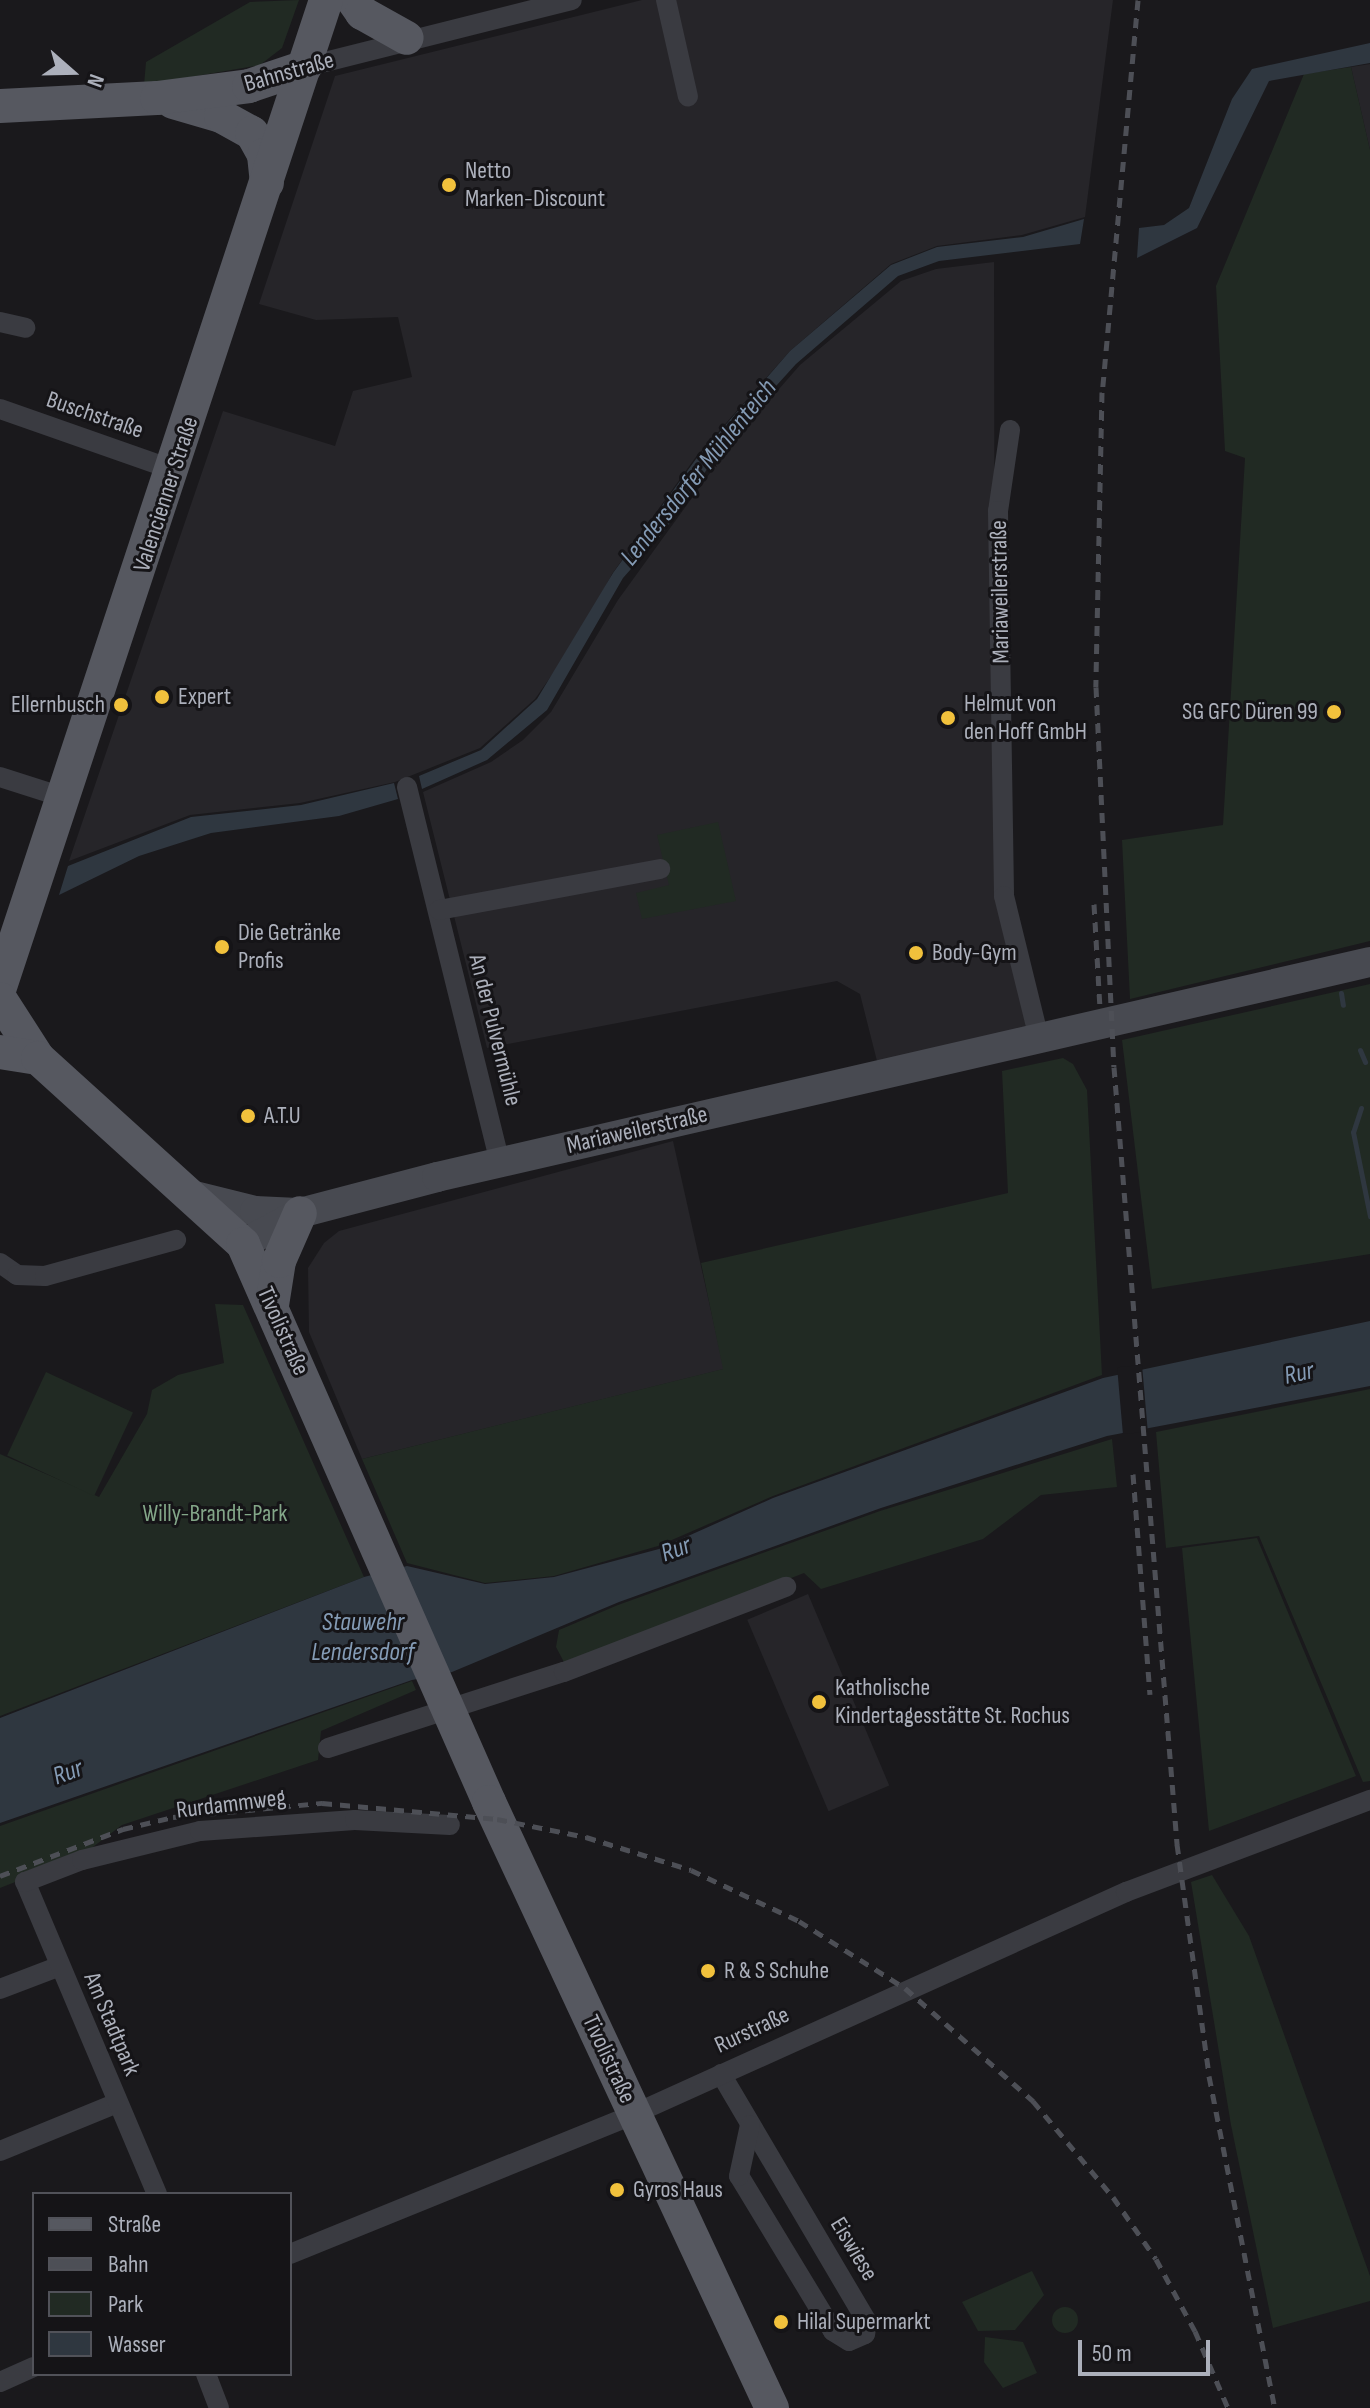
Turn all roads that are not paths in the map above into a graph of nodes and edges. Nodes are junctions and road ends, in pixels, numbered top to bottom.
1 (326, 0) edge
2 (353, 0) edge
3 (572, 0) edge
4 (666, 0) edge
5 (407, 38) junction
6 (305, 67) junction
7 (688, 97) dead end
8 (157, 98) junction
9 (0, 106) edge
10 (267, 183) junction
11 (0, 322) edge
12 (25, 328) dead end
13 (0, 409) edge
14 (1010, 430) dead end
15 (174, 470) junction
16 (0, 777) edge
17 (407, 787) dead end
18 (66, 798) junction
19 (660, 869) dead end
20 (439, 910) junction
21 (1370, 962) edge
22 (0, 987) edge
23 (0, 999) edge
24 (1039, 1038) junction
25 (0, 1052) edge
26 (38, 1058) junction
27 (500, 1162) junction
28 (195, 1196) junction
29 (300, 1213) junction
30 (176, 1240) dead end
31 (243, 1244) junction
32 (0, 1263) edge
33 (272, 1305) junction
34 (786, 1587) dead end
35 (447, 1703) junction
36 (328, 1748) dead end
37 (1370, 1800) edge
38 (450, 1825) dead end
39 (25, 1882) joint
40 (60, 1966) junction
41 (0, 1989) edge
42 (721, 2074) junction
43 (117, 2103) junction
44 (634, 2114) junction
45 (750, 2125) junction
46 (0, 2151) edge
47 (156, 2192) edge
48 (292, 2253) edge
49 (32, 2368) edge
50 (207, 2376) edge
51 (0, 2382) edge
52 (219, 2408) edge
53 (772, 2408) edge

1 - 6 main road, Valencienner Straße
2 - 5 main road
3 - 5 street, Bahnstraße
4 - 7 street
5 - 6 street, Bahnstraße
6 - 8 main road, Bahnstraße
6 - 10 main road, Valencienner Straße
8 - 9 main road, Bahnstraße
8 - 10 main road
10 - 15 main road, Valencienner Straße
11 - 12 street
13 - 15 street, Buschstraße
14 - 24 street, Mariaweilerstraße
15 - 18 main road, Valencienner Straße
16 - 18 street
17 - 20 street, An der Pulvermühle
18 - 22 main road, Valencienner Straße
19 - 20 street
20 - 27 street, An der Pulvermühle
21 - 24 main road, Mariaweilerstraße
23 - 26 main road, Tivolistraße
24 - 27 main road, Mariaweilerstraße
25 - 26 main road
26 - 28 main road, Tivolistraße
27 - 29 main road, Mariaweilerstraße
28 - 29 main road
28 - 31 main road, Tivolistraße
29 - 31 main road, Mariaweilerstraße
29 - 33 main road
30 - 32 street
31 - 33 main road, Tivolistraße
33 - 35 main road, Tivolistraße
34 - 35 street
35 - 36 street
35 - 44 main road, Tivolistraße
37 - 42 street, Rurstraße
38 - 39 street, Rurdammweg
39 - 40 street, Am Stadtpark
40 - 41 street, Am Stadtpark
40 - 43 street, Am Stadtpark
42 - 44 street, Rurstraße
42 - 45 street, Eiswiese
43 - 46 street, Am Stadtpark
43 - 47 street, Am Stadtpark
44 - 48 street, Rurstraße
44 - 53 main road, Tivolistraße
45 - 45 street, Eiswiese
49 - 51 street
50 - 52 street

